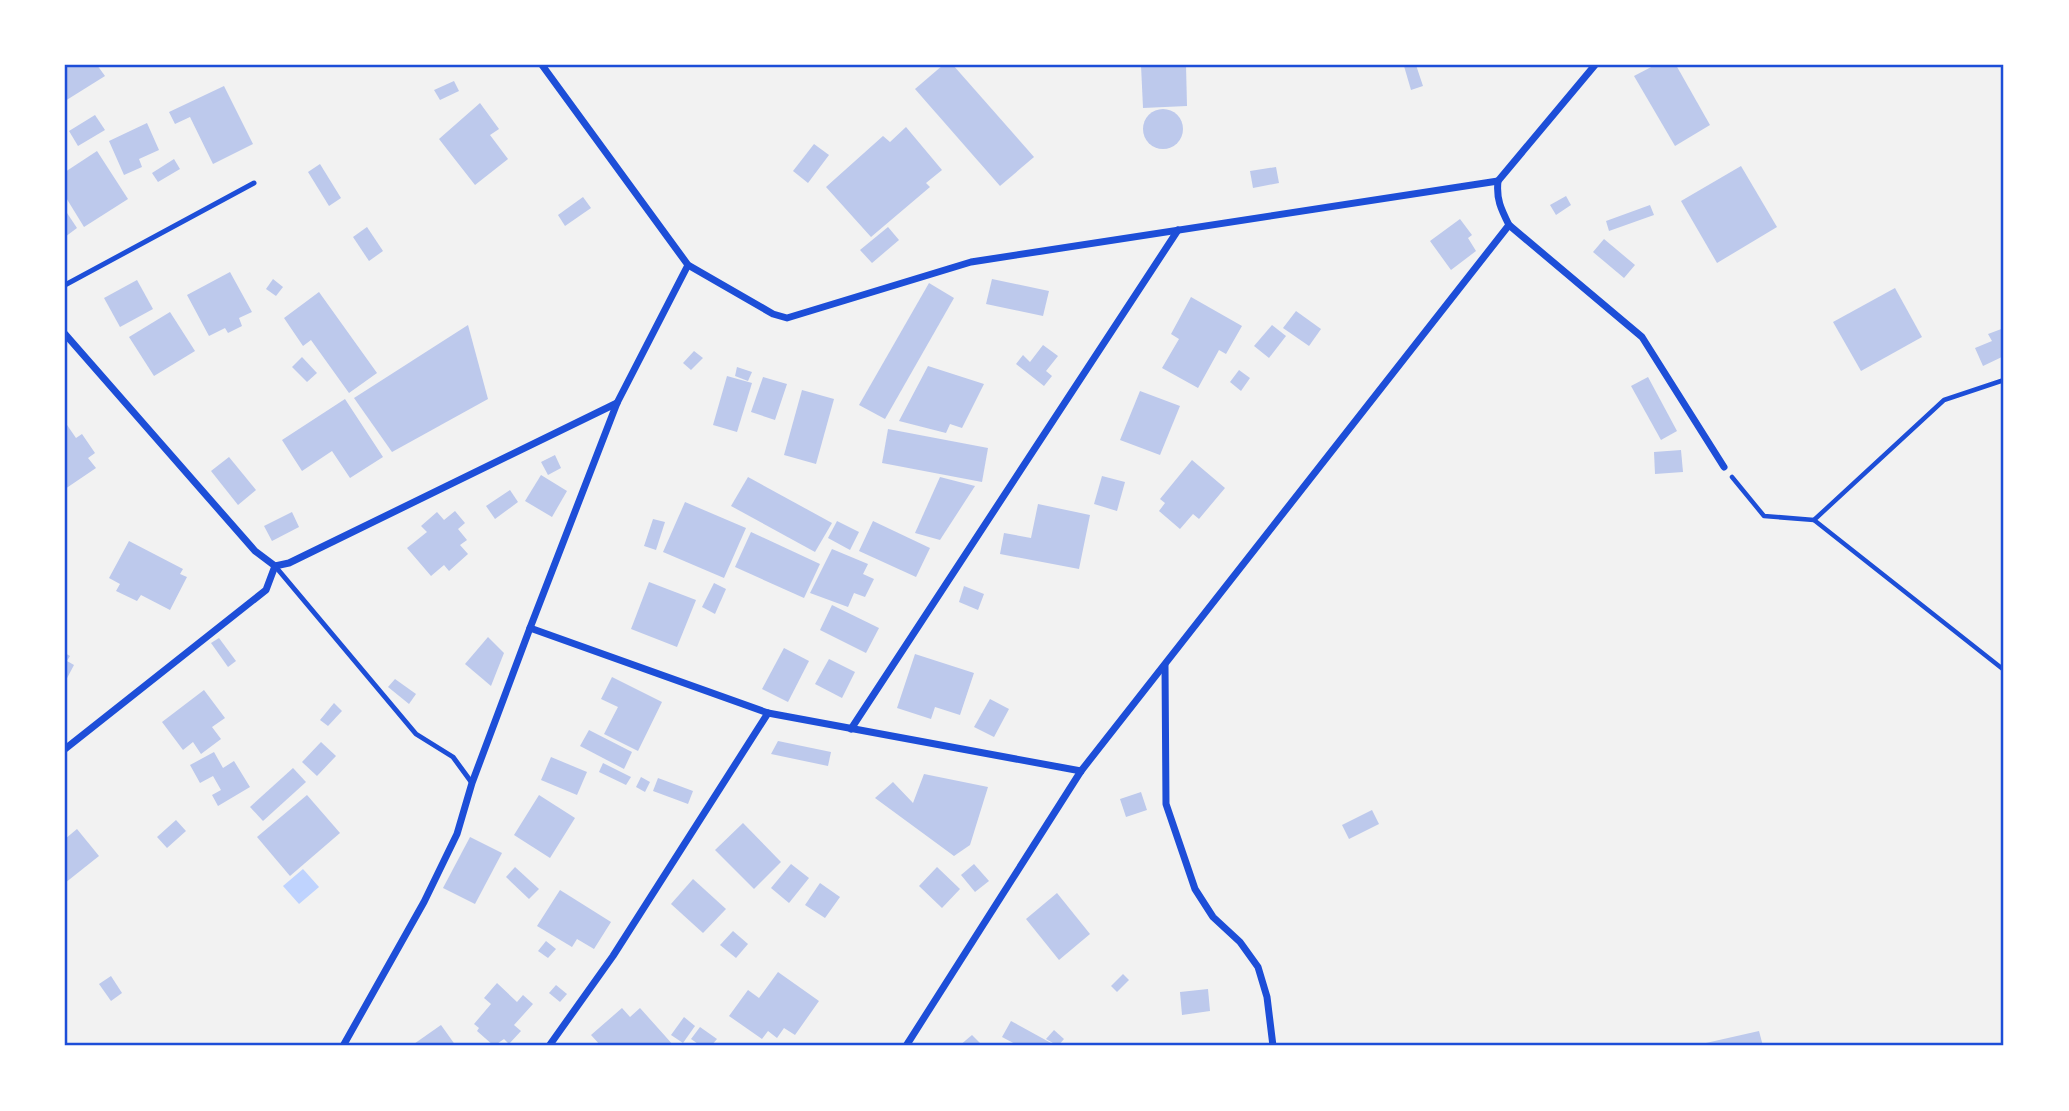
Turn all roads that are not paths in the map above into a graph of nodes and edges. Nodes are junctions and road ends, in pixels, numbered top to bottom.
1 (542, 65) edge
2 (1595, 65) edge
3 (1498, 181) junction
4 (254, 183) dead end
5 (1509, 225) junction
6 (1178, 230) junction
7 (688, 265) junction
8 (65, 285) edge
9 (65, 334) edge
10 (617, 403) junction
11 (1724, 467) road end
12 (275, 566) junction
13 (530, 628) junction
14 (1165, 664) junction
15 (768, 713) junction
16 (851, 729) junction
17 (65, 748) edge
18 (1081, 771) junction
19 (472, 783) junction
20 (346, 1045) edge
21 (549, 1046) edge
22 (906, 1046) edge
23 (1273, 1046) edge

1 - 7 street
2 - 3 street
3 - 5 street
3 - 6 street
4 - 8 lane
5 - 11 street
5 - 14 street
6 - 7 street
6 - 16 street
7 - 10 street
9 - 12 street
10 - 12 street
10 - 13 street
12 - 17 street
12 - 19 lane
13 - 15 street
13 - 19 street
14 - 18 street
14 - 23 street
15 - 16 street
15 - 21 street
16 - 18 street
18 - 22 street
19 - 20 street

